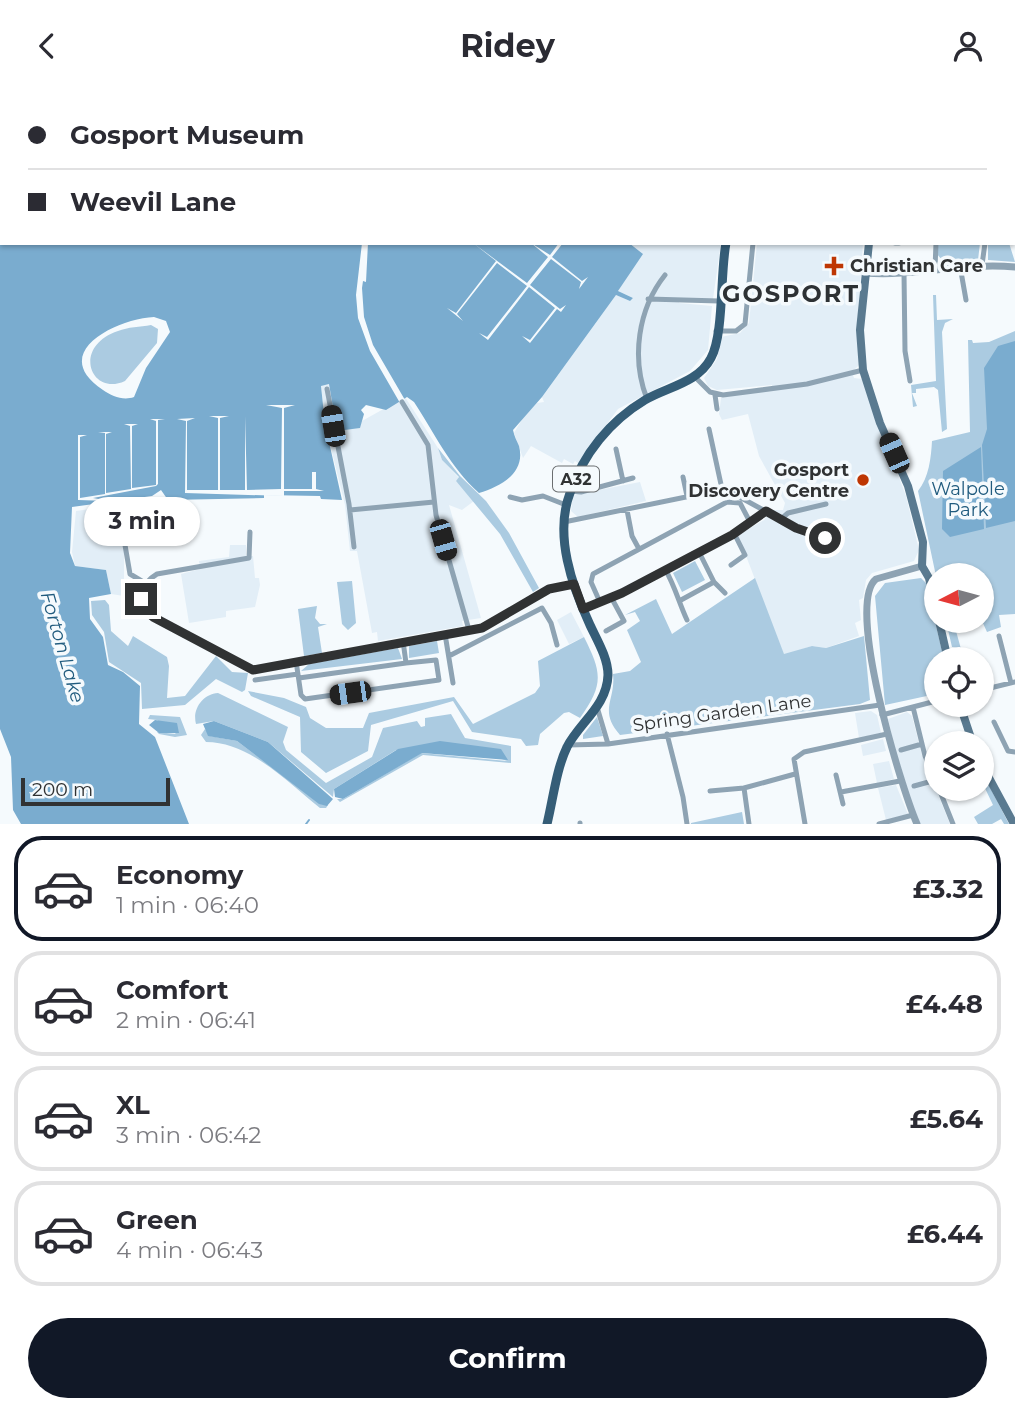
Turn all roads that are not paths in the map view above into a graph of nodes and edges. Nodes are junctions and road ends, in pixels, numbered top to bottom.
1 (726, 245) edge
2 (754, 245) edge
3 (869, 245) edge
4 (936, 245) edge
5 (985, 245) edge
6 (982, 265) junction
7 (960, 266) junction
8 (1015, 267) edge
9 (935, 269) junction
10 (865, 273) junction
11 (904, 273) junction
12 (665, 275) dead end
13 (648, 299) junction
14 (966, 300) dead end
15 (719, 301) junction
16 (716, 331) junction
17 (863, 370) junction
18 (694, 376) junction
19 (910, 381) dead end
20 (327, 389) dead end
21 (715, 395) junction
22 (647, 399) junction
23 (402, 402) dead end
24 (717, 409) dead end
25 (709, 429) dead end
26 (616, 449) dead end
27 (682, 477) dead end
28 (633, 478) dead end
29 (623, 481) junction
30 (722, 489) junction
31 (570, 491) junction
32 (687, 496) junction
33 (510, 497) dead end
34 (434, 502) junction
35 (826, 504) dead end
36 (566, 505) junction
37 (350, 510) junction
38 (627, 510) junction
39 (766, 511) junction
40 (781, 519) junction
41 (121, 522) dead end
42 (751, 522) junction
43 (563, 523) junction
44 (250, 532) dead end
45 (734, 533) junction
46 (822, 539) dead end
47 (354, 547) dead end
48 (639, 549) junction
49 (699, 552) junction
50 (731, 565) dead end
51 (922, 566) junction
52 (665, 569) junction
53 (924, 569) edge
54 (714, 582) junction
55 (145, 583) junction
56 (574, 584) junction
57 (725, 593) dead end
58 (141, 597) junction
59 (611, 597) junction
60 (127, 599) dead end
61 (532, 599) junction
62 (599, 600) junction
63 (681, 600) junction
64 (583, 609) junction
65 (538, 610) junction
66 (687, 620) dead end
67 (469, 630) junction
68 (606, 631) dead end
69 (445, 634) junction
70 (999, 636) dead end
71 (403, 641) junction
72 (557, 645) dead end
73 (449, 656) junction
74 (296, 661) junction
75 (406, 663) junction
76 (298, 676) junction
77 (255, 680) dead end
78 (1013, 682) edge
79 (453, 683) dead end
80 (994, 687) edge
81 (924, 704) edge
82 (880, 705) junction
83 (597, 707) junction
84 (913, 707) junction
85 (882, 715) junction
86 (996, 724) dead end
87 (667, 734) junction
88 (887, 734) junction
89 (608, 744) junction
90 (922, 744) junction
91 (568, 745) junction
92 (924, 749) edge
93 (901, 750) dead end
94 (1015, 752) edge
95 (795, 774) junction
96 (836, 775) dead end
97 (900, 781) junction
98 (924, 783) edge
99 (914, 786) dead end
100 (744, 787) junction
101 (994, 788) edge
102 (710, 791) dead end
103 (841, 792) junction
104 (944, 801) edge
105 (843, 804) dead end
106 (913, 815) junction
107 (547, 824) edge
108 (687, 824) edge
109 (749, 824) edge
110 (805, 824) edge
111 (880, 824) edge
112 (917, 824) edge
113 (953, 824) edge
114 (1013, 824) edge

1 - 15 main road, A32
2 - 16 street
3 - 10 main road
4 - 9 street
5 - 6 street
6 - 7 street
6 - 8 street
7 - 9 street
7 - 14 street
9 - 11 street
10 - 11 street
10 - 17 main road
11 - 19 street
12 - 13 street
13 - 15 street
13 - 22 street
15 - 16 main road, A32
16 - 18 main road, A32
17 - 21 street
17 - 51 main road
18 - 21 street
18 - 22 main road, A32
20 - 37 street
21 - 24 street
22 - 31 main road, A32
23 - 34 street
25 - 30 street
26 - 29 street
27 - 32 street
28 - 29 street
29 - 31 street
30 - 32 street
30 - 39 street
31 - 36 main road, A32
32 - 38 street
33 - 36 street
34 - 37 street
34 - 67 street
35 - 40 street
36 - 43 main road, A32
37 - 47 street
38 - 43 street
38 - 48 street
39 - 40 street
39 - 42 street
40 - 46 street
41 - 55 street
42 - 45 street
42 - 48 street
43 - 56 main road, A32
44 - 55 street
45 - 49 street
45 - 50 street
48 - 62 street
49 - 52 street
49 - 54 street
51 - 53 main road
51 - 82 street
52 - 59 street
52 - 63 street
54 - 57 street
54 - 63 street
55 - 58 street
56 - 61 street
56 - 64 main road, A32
58 - 60 street
58 - 74 street
59 - 62 street
59 - 68 street
61 - 65 street
61 - 67 street
62 - 64 street
63 - 66 street
64 - 83 main road, A32
65 - 72 street
65 - 73 street
67 - 69 street
69 - 71 street
69 - 73 street
70 - 78 street
71 - 74 street
71 - 75 street
73 - 79 street
74 - 76 street
75 - 76 street
75 - 76 street
76 - 77 street
78 - 80 street
81 - 84 street
82 - 85 street
82 - 87 street, Spring Garden Lane
83 - 89 street
83 - 91 main road, A32
84 - 85 street
84 - 90 street
85 - 88 street
86 - 94 street
87 - 89 street, Spring Garden Lane
87 - 108 street
88 - 95 street
88 - 97 street
89 - 91 street, Spring Garden Lane
90 - 92 street
90 - 93 street
91 - 107 main road, A32
95 - 100 street
95 - 110 street
96 - 103 street
97 - 103 street
97 - 106 street
98 - 99 street
100 - 102 street
100 - 109 street
101 - 114 main road
103 - 105 street
104 - 113 street
106 - 111 street
106 - 112 street

